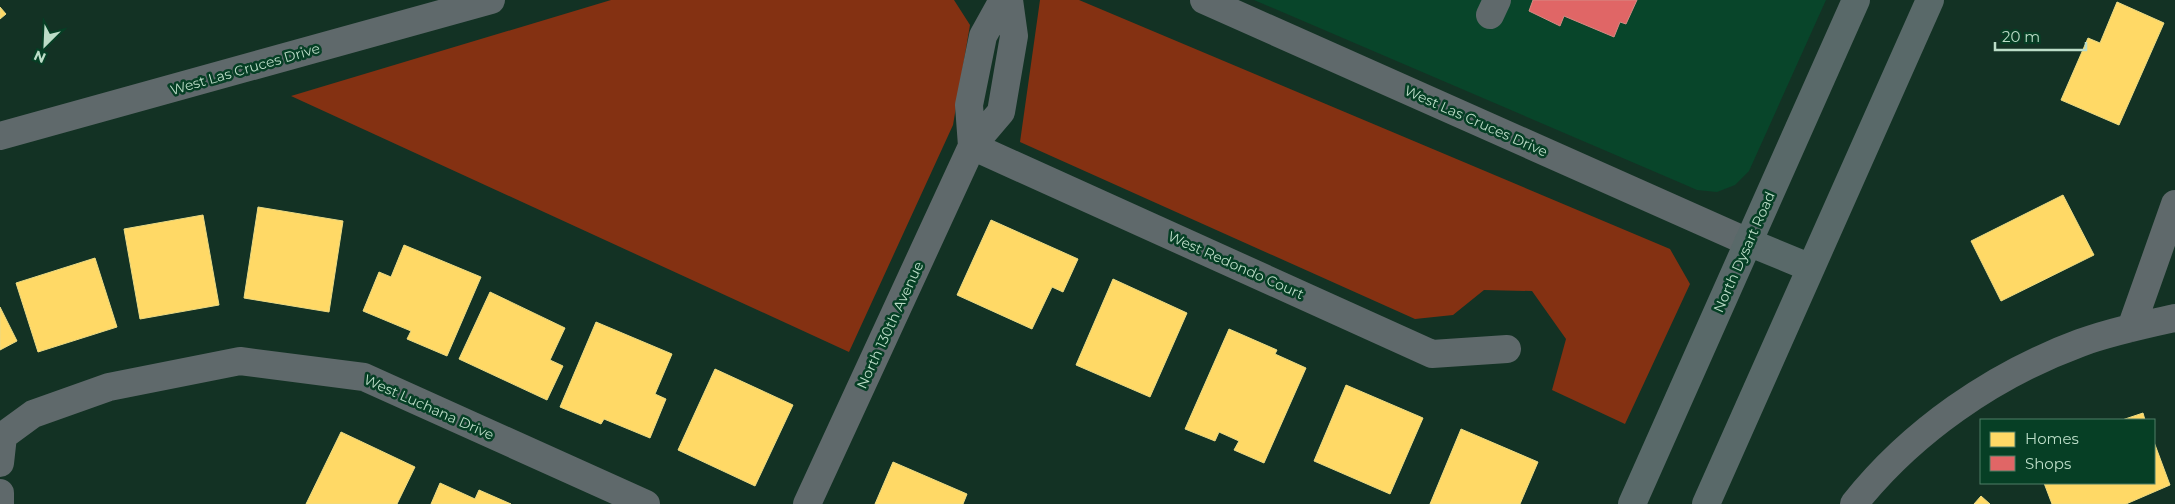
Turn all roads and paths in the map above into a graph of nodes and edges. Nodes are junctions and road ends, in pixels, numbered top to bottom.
1 (490, 0) edge
2 (1003, 0) edge
3 (1009, 0) edge
4 (1204, 0) edge
5 (1856, 0) edge
6 (1930, 0) edge
7 (974, 78) junction
8 (1007, 86) junction
9 (0, 136) edge
10 (972, 146) junction
11 (2175, 204) edge
12 (1748, 242) junction
13 (1811, 268) junction
14 (2175, 318) edge
15 (2131, 328) junction
16 (1507, 349) dead end
17 (0, 463) edge
18 (0, 494) edge
19 (0, 504) edge
20 (646, 504) edge
21 (807, 504) edge
22 (1632, 504) edge
23 (1706, 504) edge
24 (1854, 504) edge

1 - 9 street, West Las Cruces Drive
2 - 7 street, North 130th Avenue
3 - 8 street, North 130th Avenue
4 - 12 street, West Las Cruces Drive
5 - 12 main road, North Dysart Road
6 - 13 main road
7 - 8 street
7 - 10 street, North 130th Avenue
8 - 10 street, North 130th Avenue
10 - 16 street, West Redondo Court
10 - 21 street, North 130th Avenue
11 - 15 street
12 - 13 main road
12 - 22 main road, North Dysart Road
13 - 23 main road
14 - 15 street
15 - 24 street
17 - 20 street, West Luchana Drive
18 - 19 street

